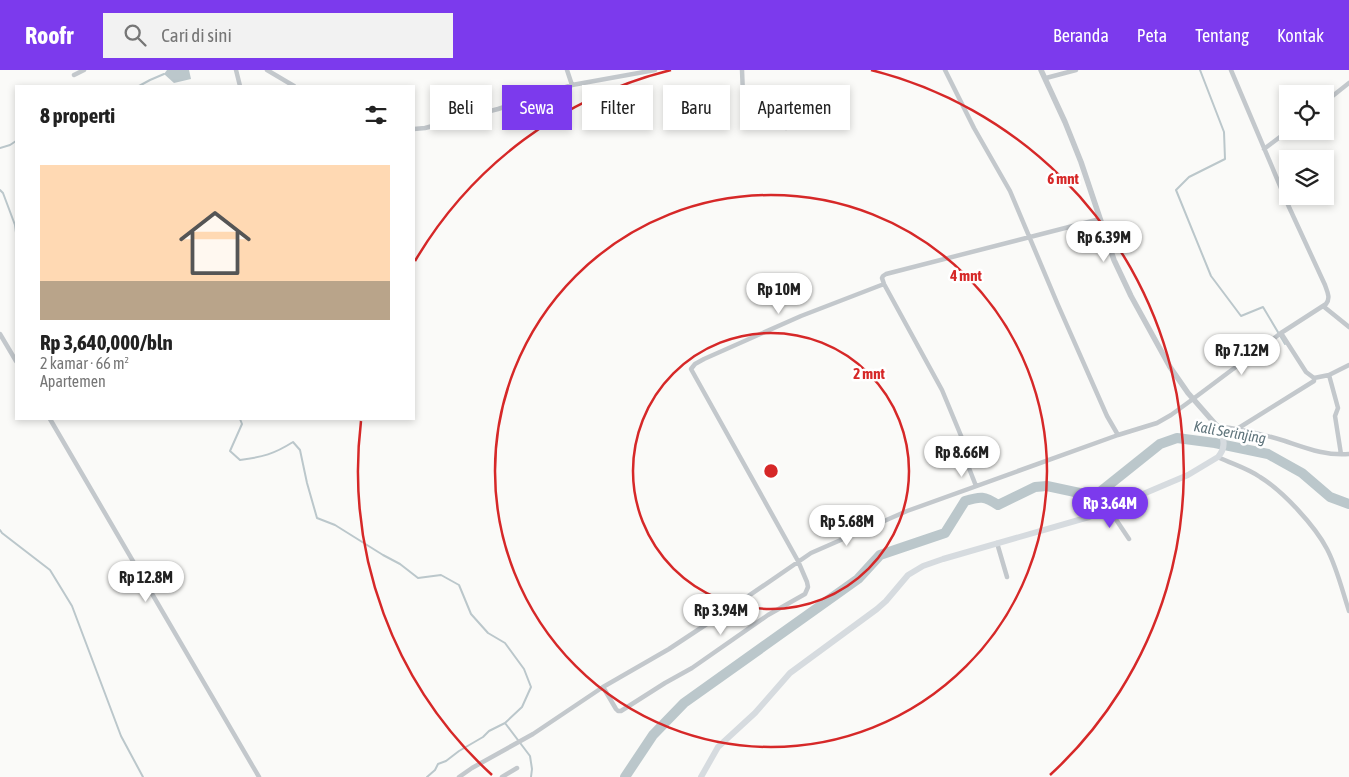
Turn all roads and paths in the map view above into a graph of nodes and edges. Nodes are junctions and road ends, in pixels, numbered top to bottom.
1 (84, 70) edge
2 (236, 70) edge
3 (267, 70) edge
4 (567, 70) edge
5 (655, 70) edge
6 (742, 70) edge
7 (946, 70) edge
8 (1041, 70) edge
9 (1076, 70) edge
10 (1231, 70) edge
11 (74, 75) dead end
12 (1046, 78) junction
13 (1349, 83) edge
14 (240, 85) edge
15 (292, 85) edge
16 (572, 85) joint
17 (743, 85) edge
18 (1334, 95) edge
19 (502, 108) edge
20 (415, 129) edge
21 (1279, 138) edge
22 (1264, 149) junction
23 (1100, 219) junction
24 (1029, 238) junction
25 (884, 284) junction
26 (1323, 306) junction
27 (1349, 327) edge
28 (0, 334) edge
29 (1279, 334) junction
30 (15, 359) edge
31 (1349, 365) edge
32 (1330, 376) junction
33 (1314, 378) junction
34 (1193, 399) junction
35 (51, 420) edge
36 (1217, 426) junction
37 (1237, 429) junction
38 (1118, 435) junction
39 (1341, 454) junction
40 (1349, 454) edge
41 (1218, 457) junction
42 (976, 486) junction
43 (1109, 509) junction
44 (1129, 539) dead end
45 (997, 543) junction
46 (798, 561) junction
47 (1007, 577) dead end
48 (1349, 611) edge
49 (603, 687) junction
50 (517, 768) dead end
51 (258, 777) edge
52 (459, 777) edge
53 (502, 777) edge
54 (701, 777) edge

1 - 11 street
2 - 14 street
3 - 15 street
4 - 16 street
5 - 16 street
6 - 17 street
7 - 24 street
8 - 12 street
9 - 12 street
10 - 22 street
12 - 23 street
13 - 18 street
19 - 20 street
21 - 22 street
22 - 26 street
23 - 24 street
23 - 34 street
24 - 25 street
24 - 38 street
25 - 42 street
25 - 46 street
26 - 27 street
26 - 29 street
28 - 30 street
29 - 33 street
29 - 34 street
31 - 32 street
32 - 33 street
32 - 39 street
33 - 37 street
34 - 36 street
34 - 38 street
35 - 51 street
36 - 37 street
36 - 41 main road
37 - 39 street
38 - 42 street
39 - 40 street
41 - 43 main road
41 - 48 street
42 - 46 street
43 - 44 street
43 - 45 main road
45 - 47 street
45 - 54 main road
46 - 49 street
46 - 49 street
49 - 52 street
50 - 53 street

